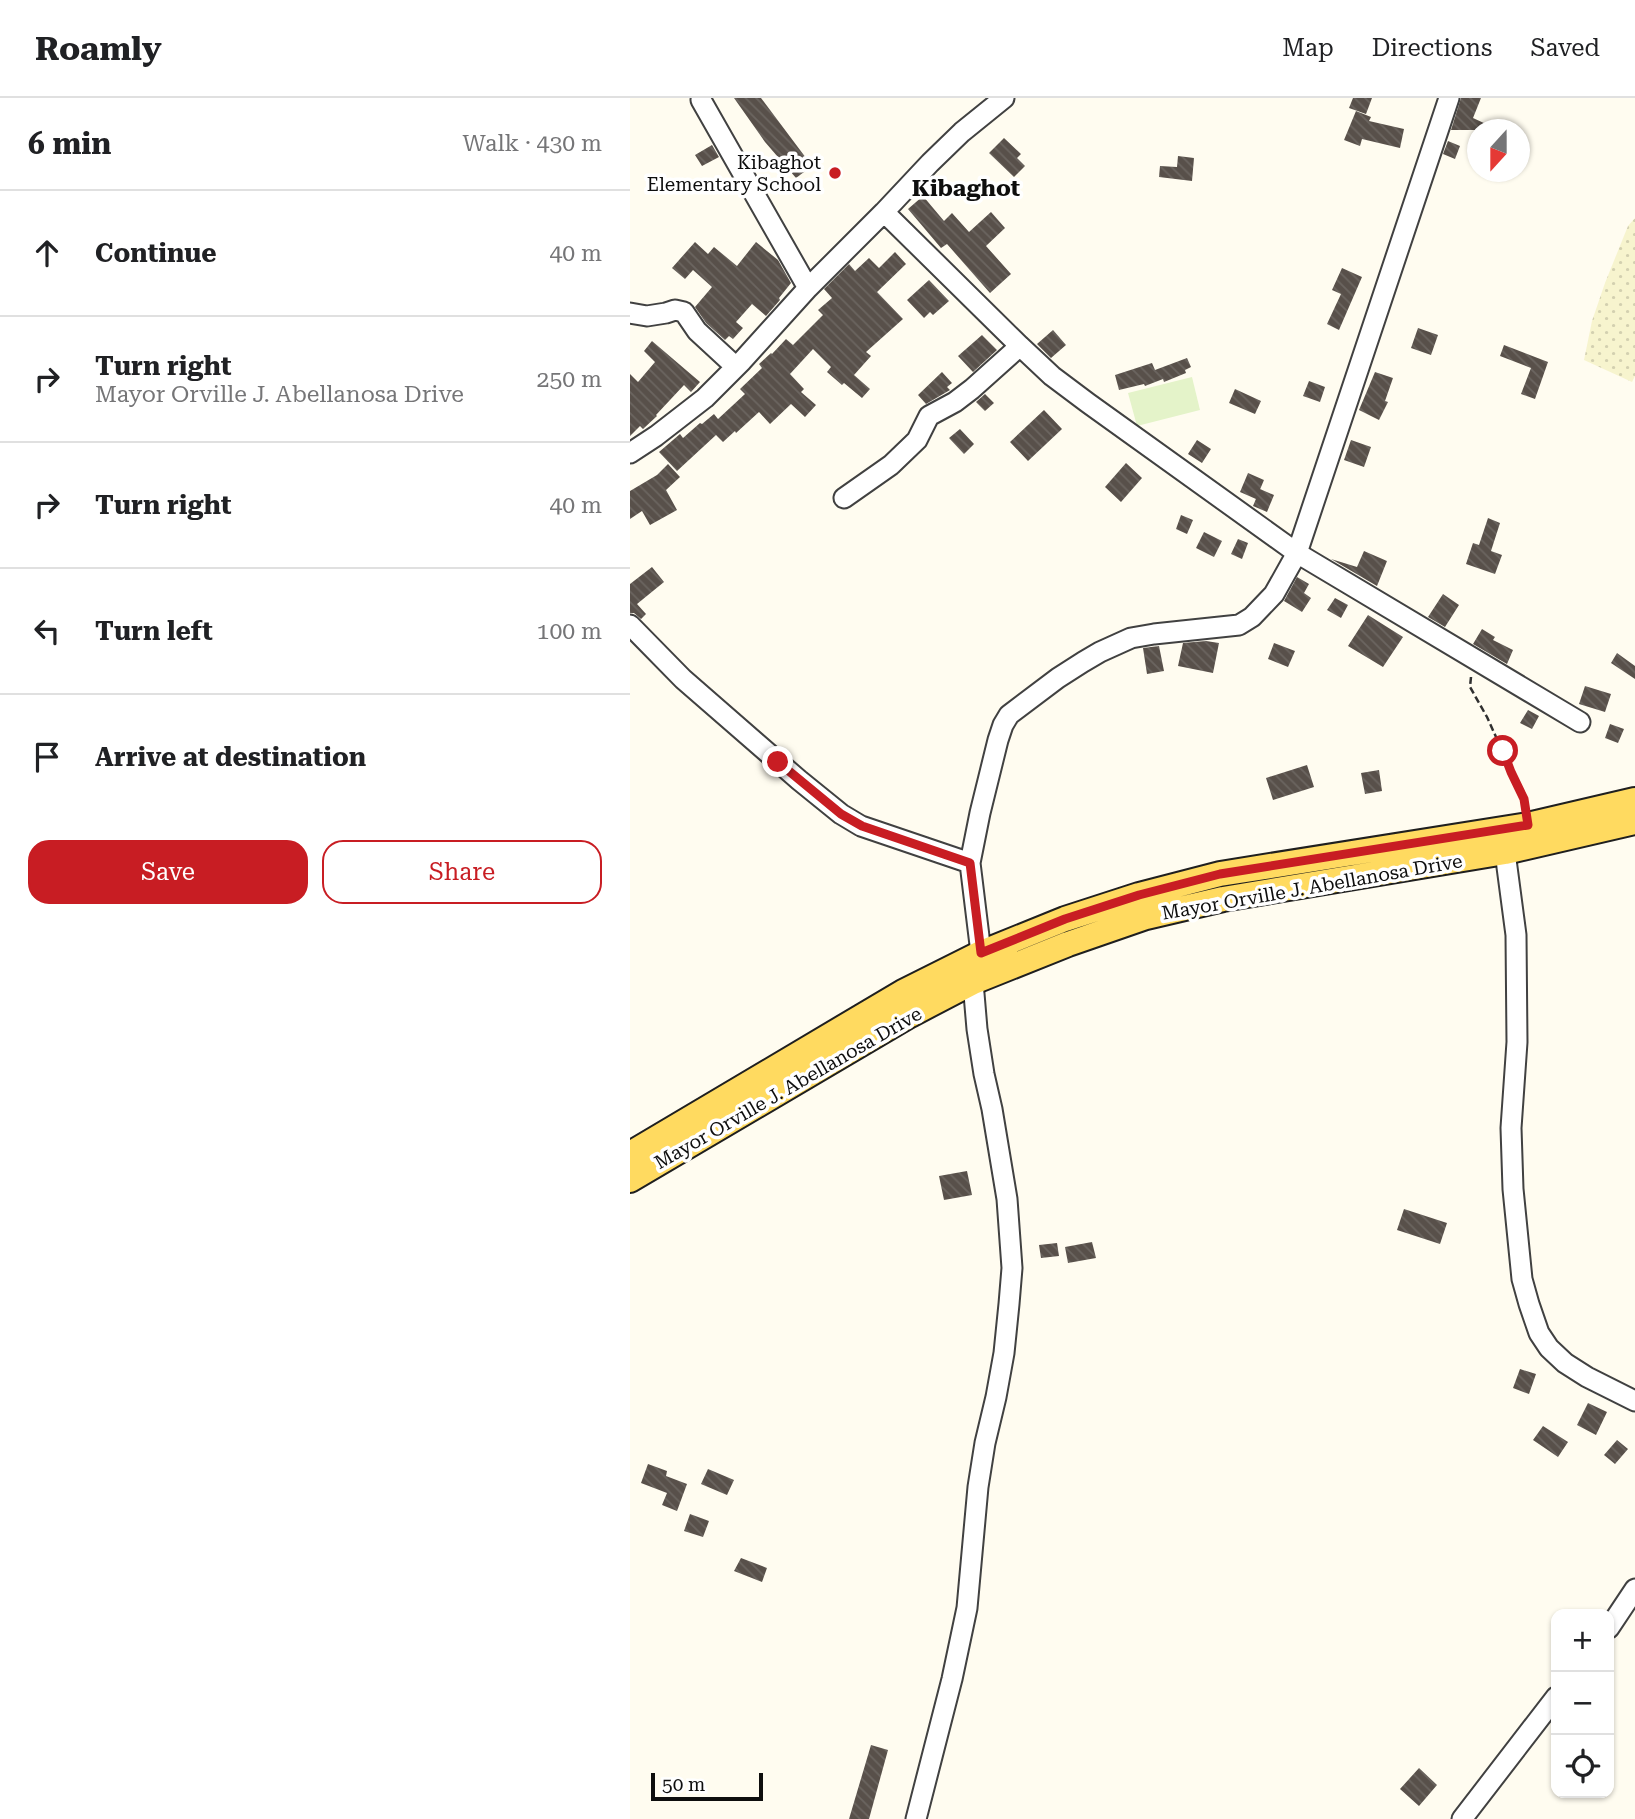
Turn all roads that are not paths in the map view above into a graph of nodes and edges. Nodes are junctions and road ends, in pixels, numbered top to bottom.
1 (1004, 98) edge
2 (1449, 98) edge
3 (701, 100) dead end
4 (884, 212) junction
5 (808, 288) junction
6 (630, 313) edge
7 (1020, 346) junction
8 (736, 368) junction
9 (630, 453) edge
10 (844, 498) dead end
11 (1297, 553) junction
12 (630, 625) edge
13 (1580, 722) dead end
14 (1635, 800) edge
15 (1635, 822) edge
16 (1505, 852) junction
17 (970, 863) junction
18 (1220, 874) junction
19 (1223, 899) junction
20 (981, 953) junction
21 (973, 982) junction
22 (800, 1067) junction
23 (630, 1154) edge
24 (630, 1180) edge
25 (1635, 1401) edge
26 (1635, 1589) edge
27 (1614, 1620) edge
28 (1551, 1703) edge
29 (916, 1819) edge
30 (1462, 1819) edge

1 - 4 street
2 - 11 street
3 - 5 street
4 - 5 street
4 - 7 street
5 - 8 street
6 - 8 street
7 - 10 street
7 - 11 street
8 - 9 street
11 - 13 street
11 - 17 street
12 - 17 street
14 - 18 main road, Mayor Orville J. Abellanosa Drive
15 - 16 main road, Mayor Orville J. Abellanosa Drive
16 - 19 main road, Mayor Orville J. Abellanosa Drive
16 - 25 street
17 - 20 street
18 - 19 main road
18 - 20 main road, Mayor Orville J. Abellanosa Drive
19 - 21 main road, Mayor Orville J. Abellanosa Drive
20 - 22 main road, Mayor Orville J. Abellanosa Drive
21 - 22 main road, Mayor Orville J. Abellanosa Drive
21 - 29 street
22 - 23 main road, Mayor Orville J. Abellanosa Drive
22 - 24 main road, Mayor Orville J. Abellanosa Drive
26 - 27 street
28 - 30 street

